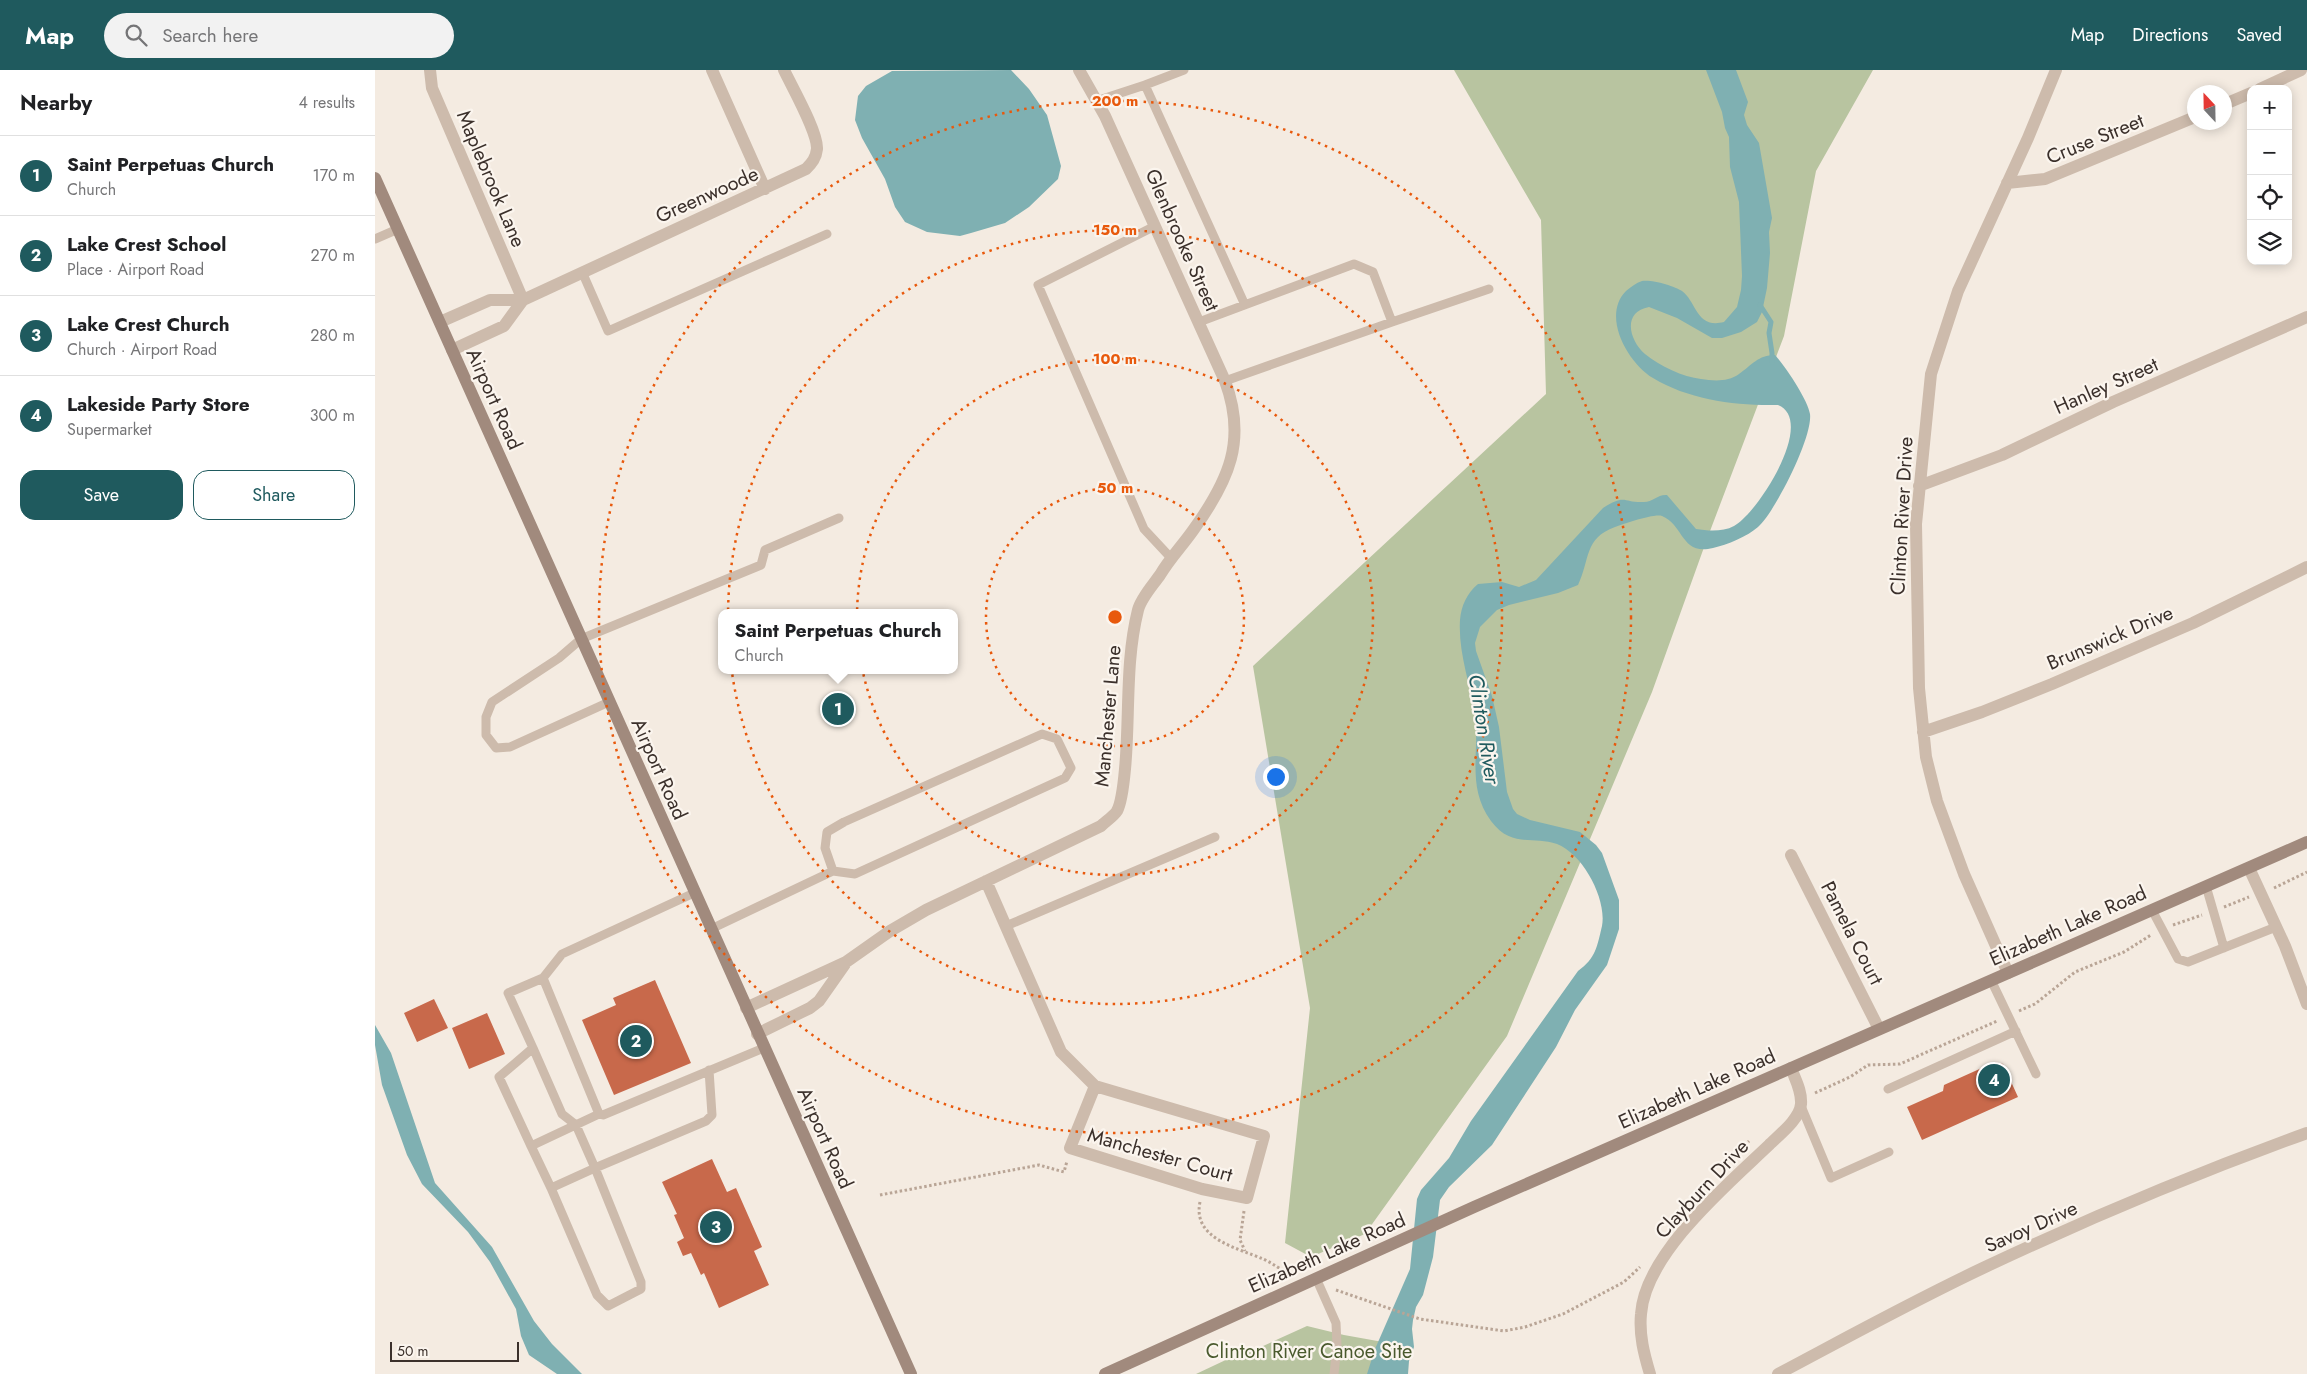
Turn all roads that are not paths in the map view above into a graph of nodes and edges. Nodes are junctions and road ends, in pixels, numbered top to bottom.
1 (430, 70) edge
2 (712, 70) edge
3 (784, 70) edge
4 (1079, 70) edge
5 (1185, 70) edge
6 (2056, 70) edge
7 (2301, 70) edge
8 (1172, 72) edge
9 (1145, 85) junction
10 (2269, 85) edge
11 (2247, 95) edge
12 (1097, 101) junction
13 (2232, 101) edge
14 (2187, 120) edge
15 (375, 178) edge
16 (2007, 183) junction
17 (765, 190) junction
18 (1155, 226) junction
19 (398, 229) junction
20 (827, 234) dead end
21 (375, 239) edge
22 (583, 274) junction
23 (1489, 289) dead end
24 (523, 300) junction
25 (1245, 305) junction
26 (2307, 317) edge
27 (440, 322) junction
28 (1199, 322) junction
29 (1392, 322) junction
30 (452, 350) junction
31 (1225, 381) junction
32 (1236, 431) joint
33 (1919, 486) junction
34 (839, 518) dead end
35 (1171, 558) junction
36 (2307, 567) edge
37 (581, 640) junction
38 (609, 702) junction
39 (1923, 732) junction
40 (1215, 836) dead end
41 (2307, 842) edge
42 (1791, 855) dead end
43 (2249, 868) junction
44 (833, 871) junction
45 (986, 882) junction
46 (2206, 886) junction
47 (694, 893) junction
48 (2152, 910) junction
49 (1006, 926) junction
50 (2276, 927) junction
51 (711, 929) junction
52 (2224, 948) junction
53 (846, 962) junction
54 (2008, 973) junction
55 (543, 978) junction
56 (1991, 980) junction
57 (2307, 1004) edge
58 (745, 1008) junction
59 (1879, 1029) junction
60 (2016, 1031) junction
61 (757, 1034) junction
62 (533, 1048) junction
63 (764, 1048) junction
64 (1791, 1068) junction
65 (709, 1070) junction
66 (2036, 1074) dead end
67 (1095, 1086) junction
68 (1888, 1089) dead end
69 (1801, 1102) junction
70 (599, 1114) junction
71 (576, 1125) junction
72 (2307, 1133) edge
73 (531, 1146) junction
74 (1889, 1152) dead end
75 (595, 1168) junction
76 (551, 1188) junction
77 (1316, 1278) junction
78 (911, 1374) edge
79 (1105, 1374) edge
80 (1333, 1374) edge
81 (1650, 1374) edge
82 (1778, 1374) edge

1 - 24 street, Maplebrook Lane
2 - 17 street
3 - 17 street, Greenwoode
4 - 12 street, Glenbrooke Street
5 - 8 lane
6 - 16 street, Clinton River Drive
7 - 10 street
8 - 9 lane
9 - 12 lane
9 - 25 lane
11 - 13 street
12 - 18 street, Glenbrooke Street
14 - 16 street, Cruse Street
15 - 19 street, Airport Road
16 - 33 street, Clinton River Drive
17 - 22 street, Greenwoode
18 - 28 street, Glenbrooke Street
18 - 35 lane
19 - 21 lane
19 - 27 street, Airport Road
20 - 22 lane
22 - 24 street, Greenwoode
23 - 29 lane
24 - 27 street, Greenwoode
24 - 30 street
25 - 28 lane
25 - 29 lane
26 - 33 street, Hanley Street
27 - 30 street, Airport Road
28 - 31 street, Glenbrooke Street
29 - 31 lane
30 - 37 street, Airport Road
31 - 32 street, Glenbrooke Street
32 - 35 street, Manchester Lane
33 - 39 street, Clinton River Drive
34 - 37 lane
35 - 45 street, Manchester Lane
36 - 39 street, Brunswick Drive
37 - 38 street, Airport Road
37 - 38 lane
38 - 47 street, Airport Road
39 - 54 street, Clinton River Drive
40 - 49 lane
41 - 43 street, Elizabeth Lake Road
42 - 59 street, Pamela Court
43 - 46 street, Elizabeth Lake Road
43 - 50 street
44 - 44 lane
44 - 51 lane
45 - 49 street, Manchester Court
45 - 53 street, Manchester Lane
46 - 48 street, Elizabeth Lake Road
46 - 52 lane
47 - 51 street, Airport Road
47 - 55 lane
48 - 52 lane
48 - 54 street, Elizabeth Lake Road
49 - 67 street, Manchester Court
50 - 52 lane
50 - 57 street
51 - 58 street, Airport Road
53 - 58 street, Manchester Lane
53 - 61 street, Manchester Lane
54 - 56 street, Elizabeth Lake Road
55 - 62 lane
55 - 70 lane
56 - 59 street, Elizabeth Lake Road
56 - 60 lane
58 - 61 street, Airport Road
59 - 64 street, Elizabeth Lake Road
60 - 66 lane
60 - 68 lane
61 - 63 street, Airport Road
62 - 71 lane
62 - 73 lane
63 - 65 lane
63 - 78 street, Airport Road
64 - 69 street
64 - 77 street, Elizabeth Lake Road
65 - 70 lane
65 - 75 lane
67 - 67 street, Manchester Court
69 - 74 lane
69 - 81 street, Clayburn Drive
70 - 71 lane
71 - 73 lane
71 - 75 lane
72 - 82 street, Savoy Drive
73 - 76 lane
75 - 76 lane
75 - 76 lane
77 - 79 street, Elizabeth Lake Road
77 - 80 lane

